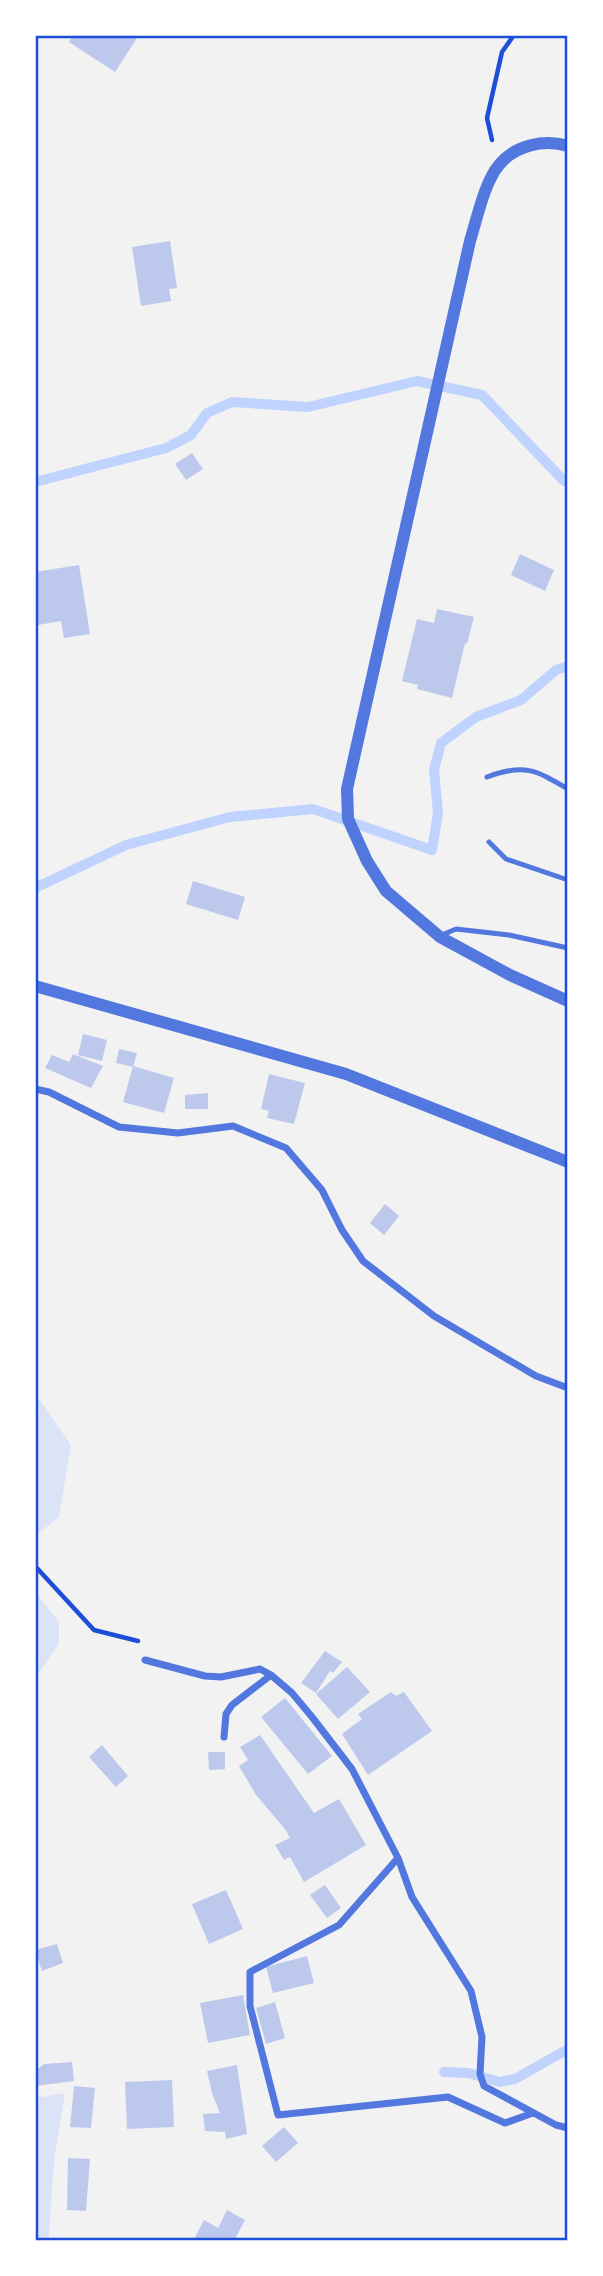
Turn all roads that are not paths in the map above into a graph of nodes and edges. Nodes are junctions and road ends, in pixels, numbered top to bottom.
1 (568, 146) edge
2 (487, 777) dead end
3 (568, 789) edge
4 (489, 842) dead end
5 (568, 880) edge
6 (440, 937) junction
7 (568, 948) edge
8 (35, 986) edge
9 (568, 1001) edge
10 (35, 1089) edge
11 (568, 1162) edge
12 (568, 1388) edge
13 (145, 1660) dead end
14 (271, 1675) junction
15 (223, 1737) dead end
16 (398, 1858) junction
17 (533, 2113) junction
18 (568, 2128) edge

1 - 6 street
2 - 3 lane
4 - 5 lane
6 - 7 lane
6 - 9 street
8 - 11 street
10 - 12 street
13 - 14 street
14 - 15 street
14 - 16 street
16 - 17 street
16 - 17 street
17 - 18 street

